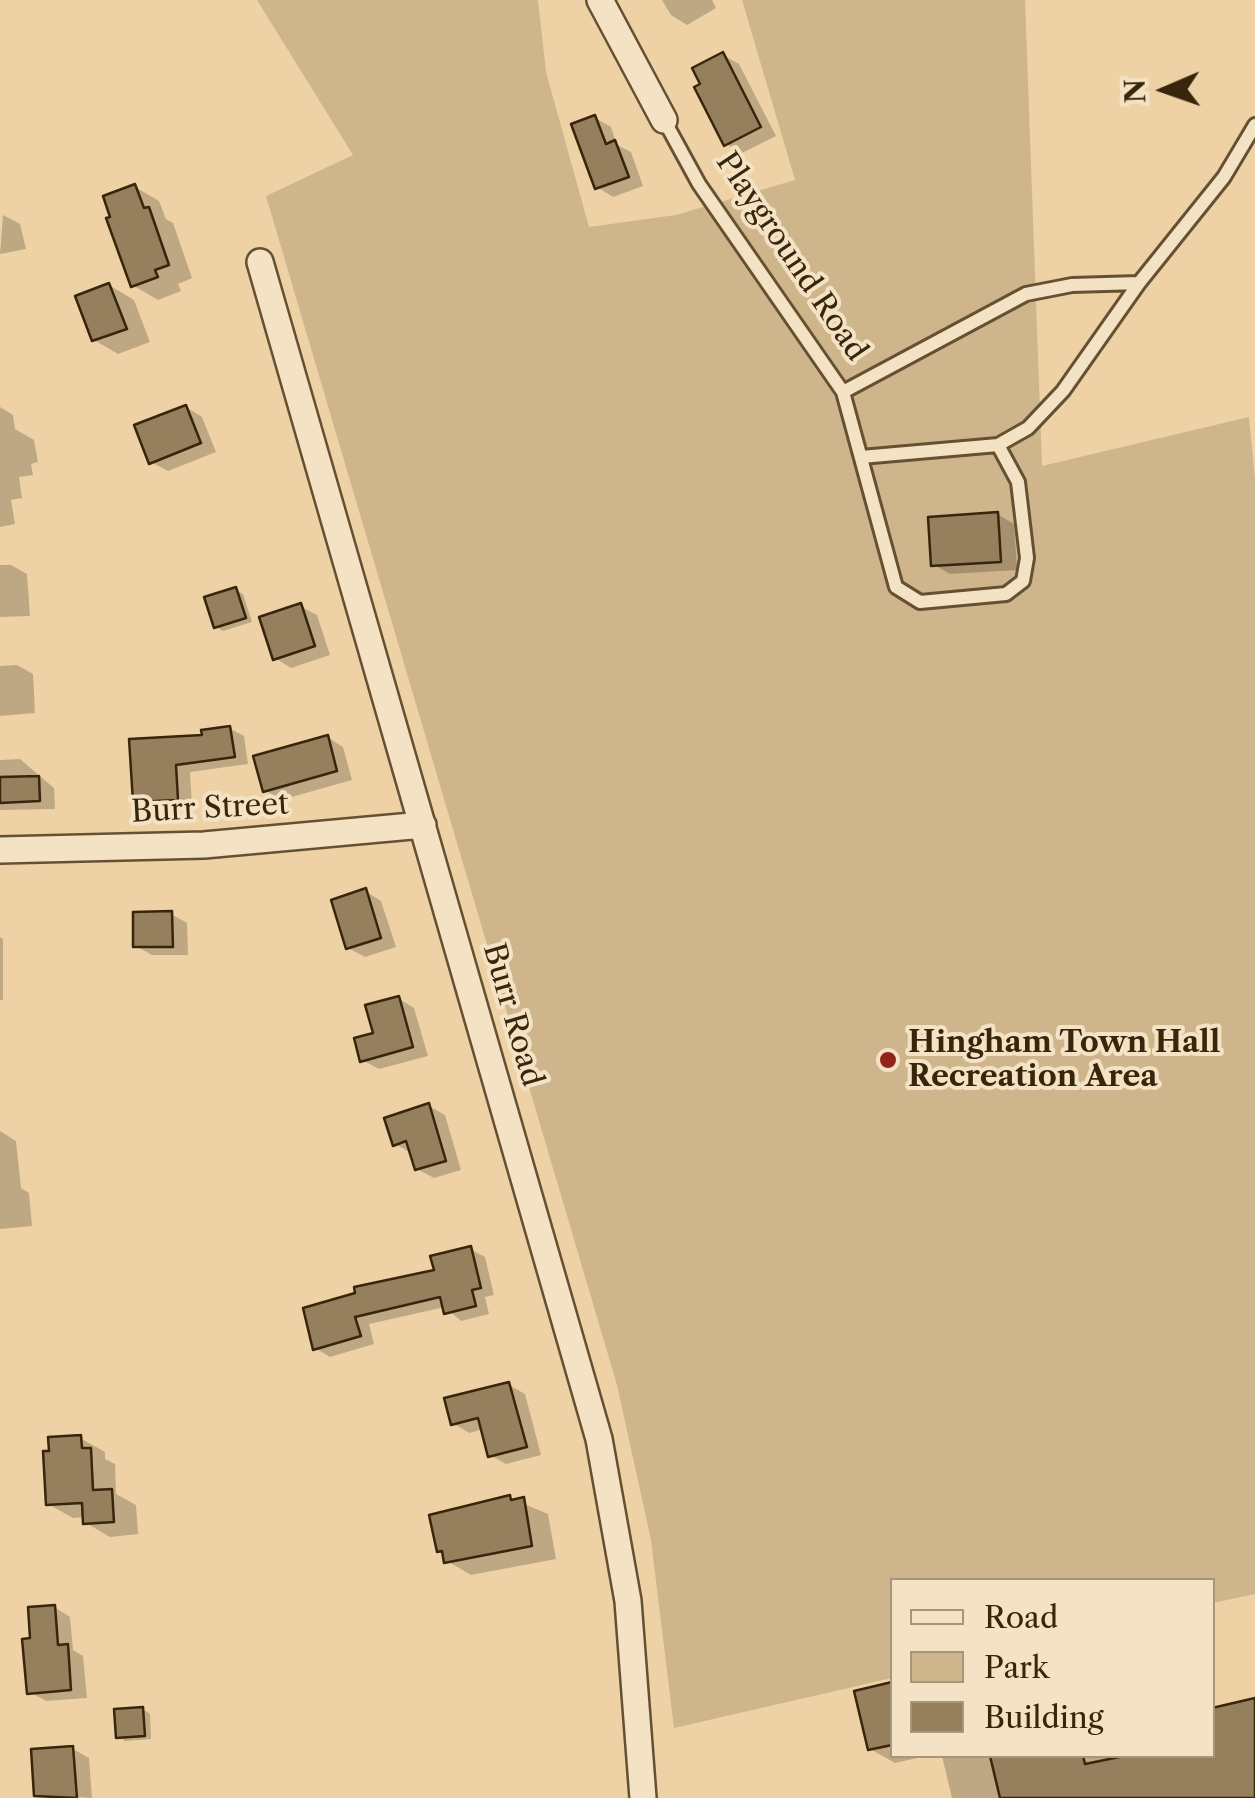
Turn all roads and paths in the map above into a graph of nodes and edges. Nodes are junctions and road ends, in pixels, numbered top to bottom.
1 (600, 0) edge
2 (664, 120) joint
3 (1255, 125) edge
4 (260, 262) dead end
5 (1138, 283) junction
6 (843, 392) junction
7 (998, 446) junction
8 (861, 458) junction
9 (424, 825) junction
10 (0, 850) edge
11 (643, 1798) edge

1 - 2 street, Playground Road
2 - 6 lane, Playground Road
3 - 5 lane
4 - 9 street, Burr Road
5 - 6 lane
5 - 7 lane
6 - 8 lane, Playground Road
7 - 8 lane
7 - 8 lane, Playground Road
9 - 10 street, Burr Street
9 - 11 street, Burr Road

